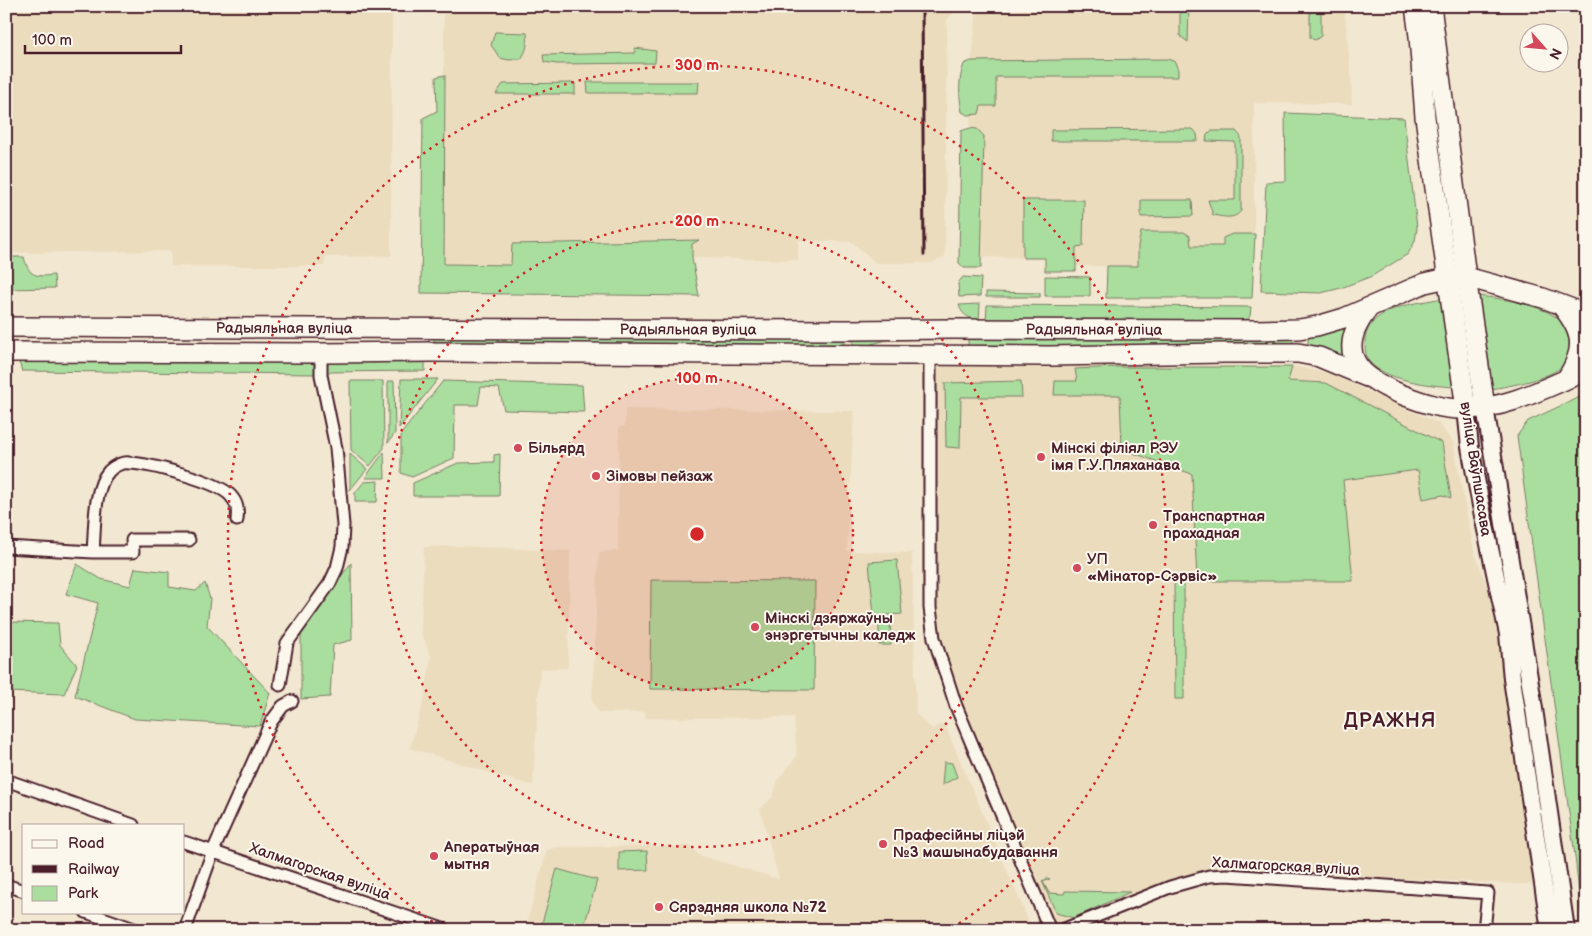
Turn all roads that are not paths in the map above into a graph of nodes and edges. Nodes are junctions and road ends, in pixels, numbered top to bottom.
1 (1415, 6) edge
2 (1432, 6) edge
3 (1466, 277) junction
4 (1447, 278) junction
5 (1561, 304) junction
6 (1369, 308) junction
7 (1586, 314) edge
8 (6, 327) edge
9 (170, 327) junction
10 (6, 352) edge
11 (171, 352) junction
12 (321, 353) junction
13 (930, 355) junction
14 (1586, 371) edge
15 (1367, 377) junction
16 (1567, 378) junction
17 (1486, 407) junction
18 (1466, 410) junction
19 (237, 520) dead end
20 (189, 540) dead end
21 (6, 547) edge
22 (93, 552) junction
23 (280, 685) dead end
24 (292, 701) dead end
25 (6, 780) edge
26 (131, 824) edge
27 (185, 842) edge
28 (213, 851) junction
29 (6, 885) edge
30 (22, 890) edge
31 (92, 914) edge
32 (137, 930) edge
33 (184, 930) edge
34 (446, 930) edge
35 (1050, 930) edge
36 (1062, 930) edge
37 (1484, 930) edge
38 (1550, 930) edge
39 (1566, 930) edge

1 - 4 main road, вуліца Ваўпшасава
2 - 3 main road, вуліца Ваўпшасава
3 - 4 main road, Радыяльная вуліца
3 - 5 main road, Радыяльная вуліца
3 - 17 main road, вуліца Ваўпшасава
4 - 6 main road, Радыяльная вуліца
4 - 18 main road, вуліца Ваўпшасава
5 - 7 main road
5 - 16 main road
6 - 9 main road, Радыяльная вуліца
6 - 15 main road
8 - 9 main road, Радыяльная вуліца
9 - 11 main road
10 - 11 main road, Радыяльная вуліца
11 - 12 main road, Радыяльная вуліца
12 - 13 main road, Радыяльная вуліца
12 - 23 street
13 - 15 main road, Радыяльная вуліца
13 - 35 street
14 - 16 main road
15 - 18 main road, Радыяльная вуліца
16 - 17 main road, Радыяльная вуліца
17 - 18 main road, Радыяльная вуліца
17 - 39 main road, вуліца Ваўпшасава
18 - 38 main road, вуліца Ваўпшасава
19 - 22 street
20 - 22 street
21 - 22 street
24 - 28 street
25 - 26 street
27 - 28 street, Халмагорская вуліца
28 - 33 street
28 - 34 street, Халмагорская вуліца
29 - 30 street
31 - 32 street
36 - 37 street, Халмагорская вуліца

